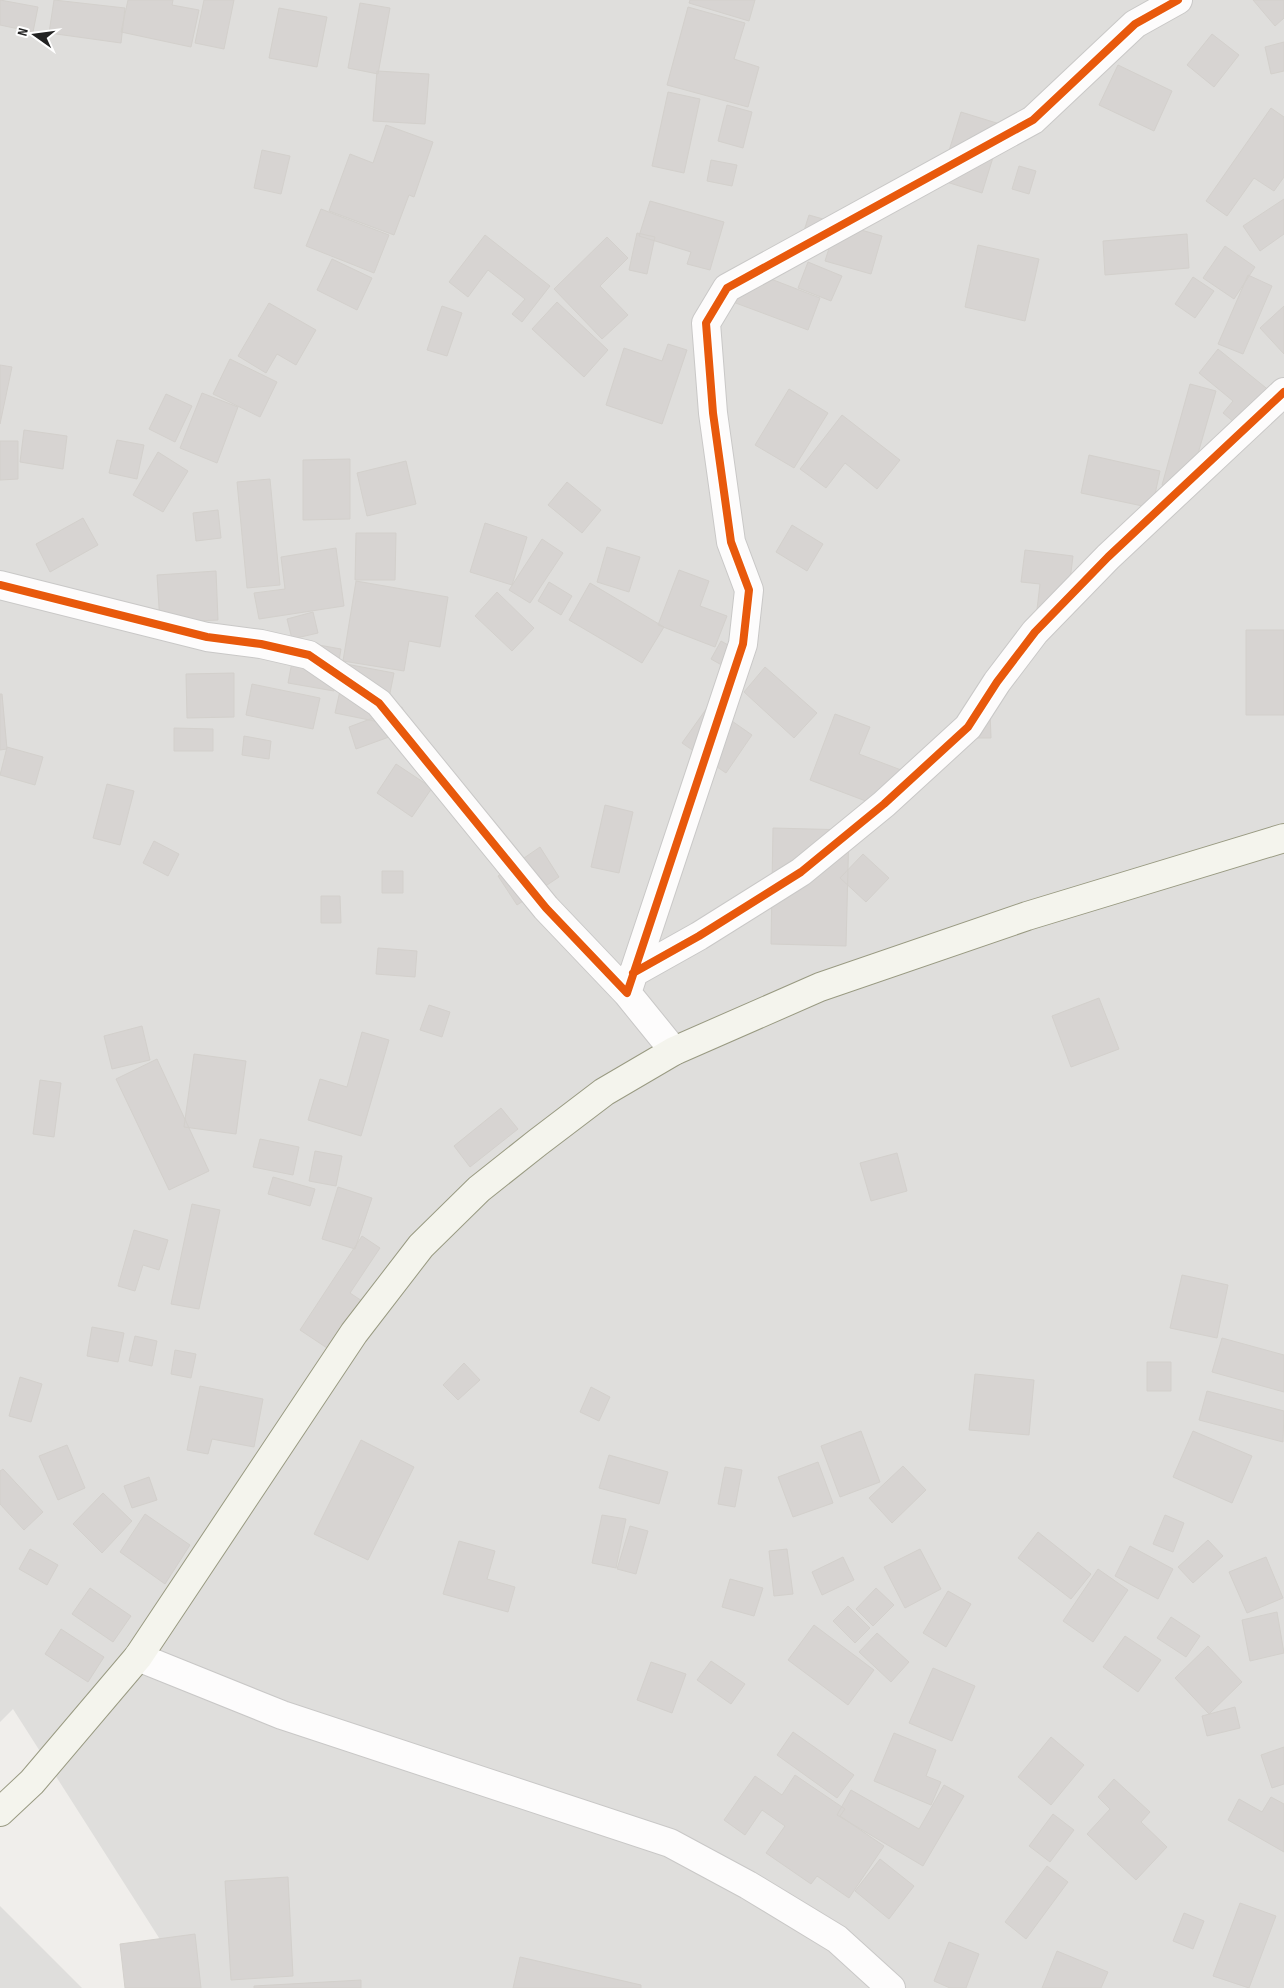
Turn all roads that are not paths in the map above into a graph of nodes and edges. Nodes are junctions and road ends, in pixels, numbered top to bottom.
1 (1178, 0) edge
2 (1284, 392) edge
3 (0, 585) edge
4 (1284, 838) edge
5 (630, 983) junction
6 (674, 1051) junction
7 (138, 1657) junction
8 (0, 1812) edge
9 (890, 1988) edge

1 - 5 street
2 - 5 street
3 - 5 street
4 - 6 main road
5 - 6 street
6 - 7 main road
7 - 8 main road
7 - 9 street

